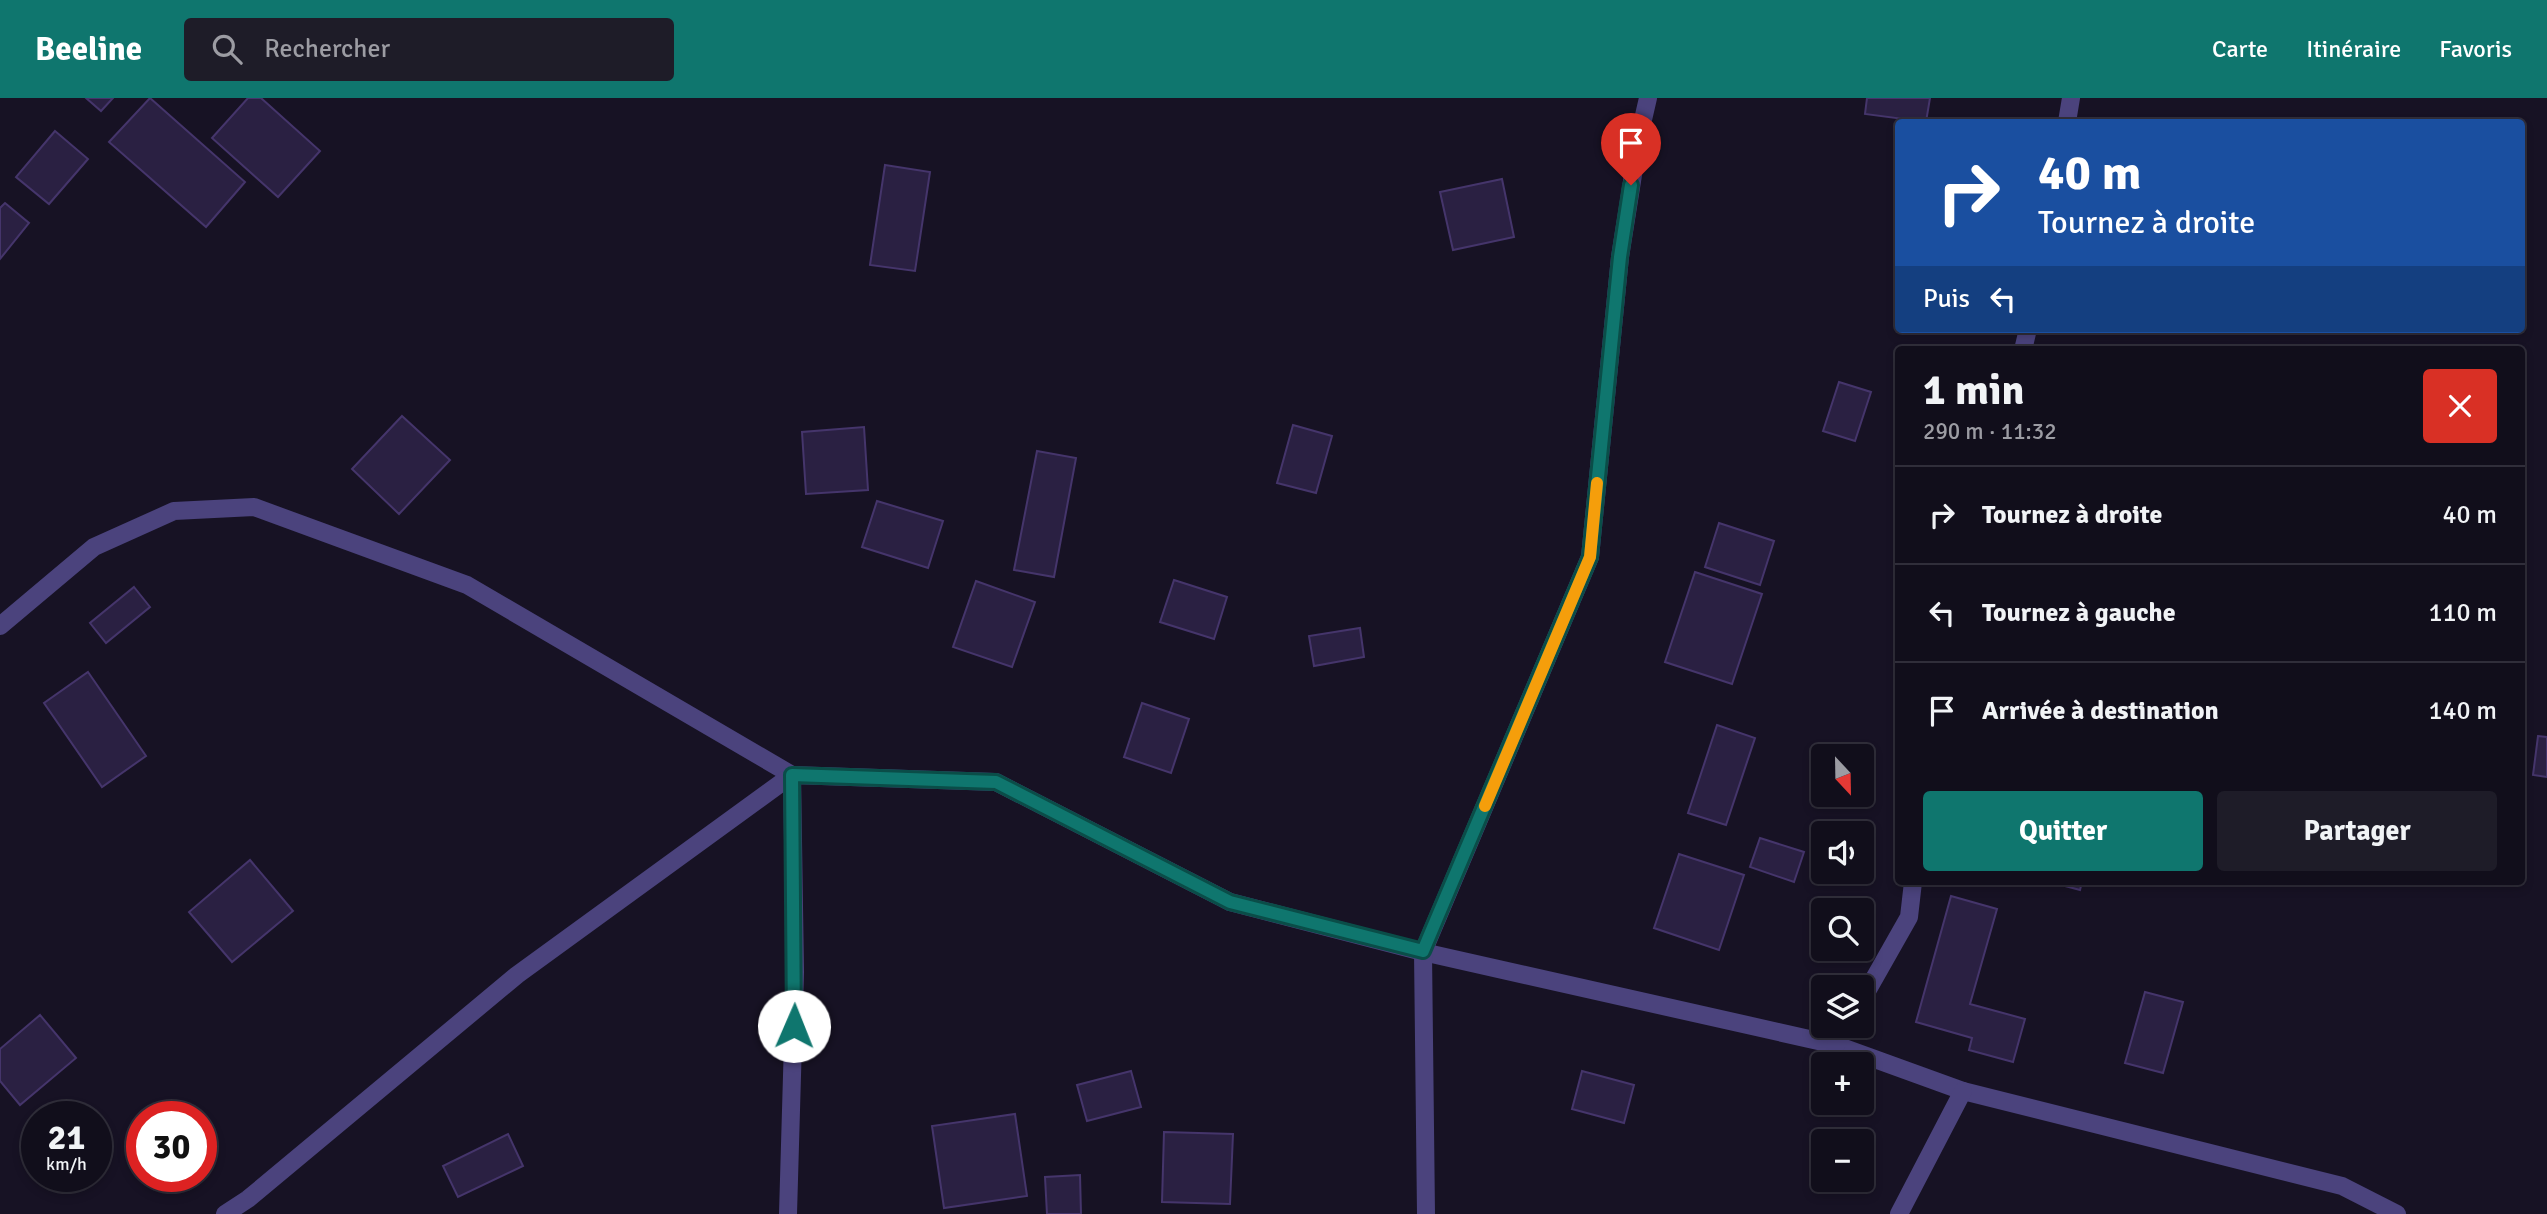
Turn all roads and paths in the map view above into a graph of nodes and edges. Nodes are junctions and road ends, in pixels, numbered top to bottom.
1 (1648, 98) edge
2 (2071, 98) edge
3 (2068, 119) edge
4 (0, 626) edge
5 (792, 775) junction
6 (1913, 885) edge
7 (1423, 951) junction
8 (1874, 979) edge
9 (1840, 1038) edge
10 (1836, 1045) junction
11 (1963, 1091) junction
12 (250, 1206) edge
13 (225, 1214) edge
14 (788, 1214) edge
15 (1426, 1214) edge
16 (1899, 1214) edge
17 (2397, 1214) edge

1 - 7 street
2 - 3 street
4 - 5 street
5 - 7 street
5 - 12 street
5 - 14 street
6 - 8 street
7 - 10 street
7 - 15 street
9 - 10 street
10 - 11 street
11 - 16 street
11 - 17 street
12 - 13 street

